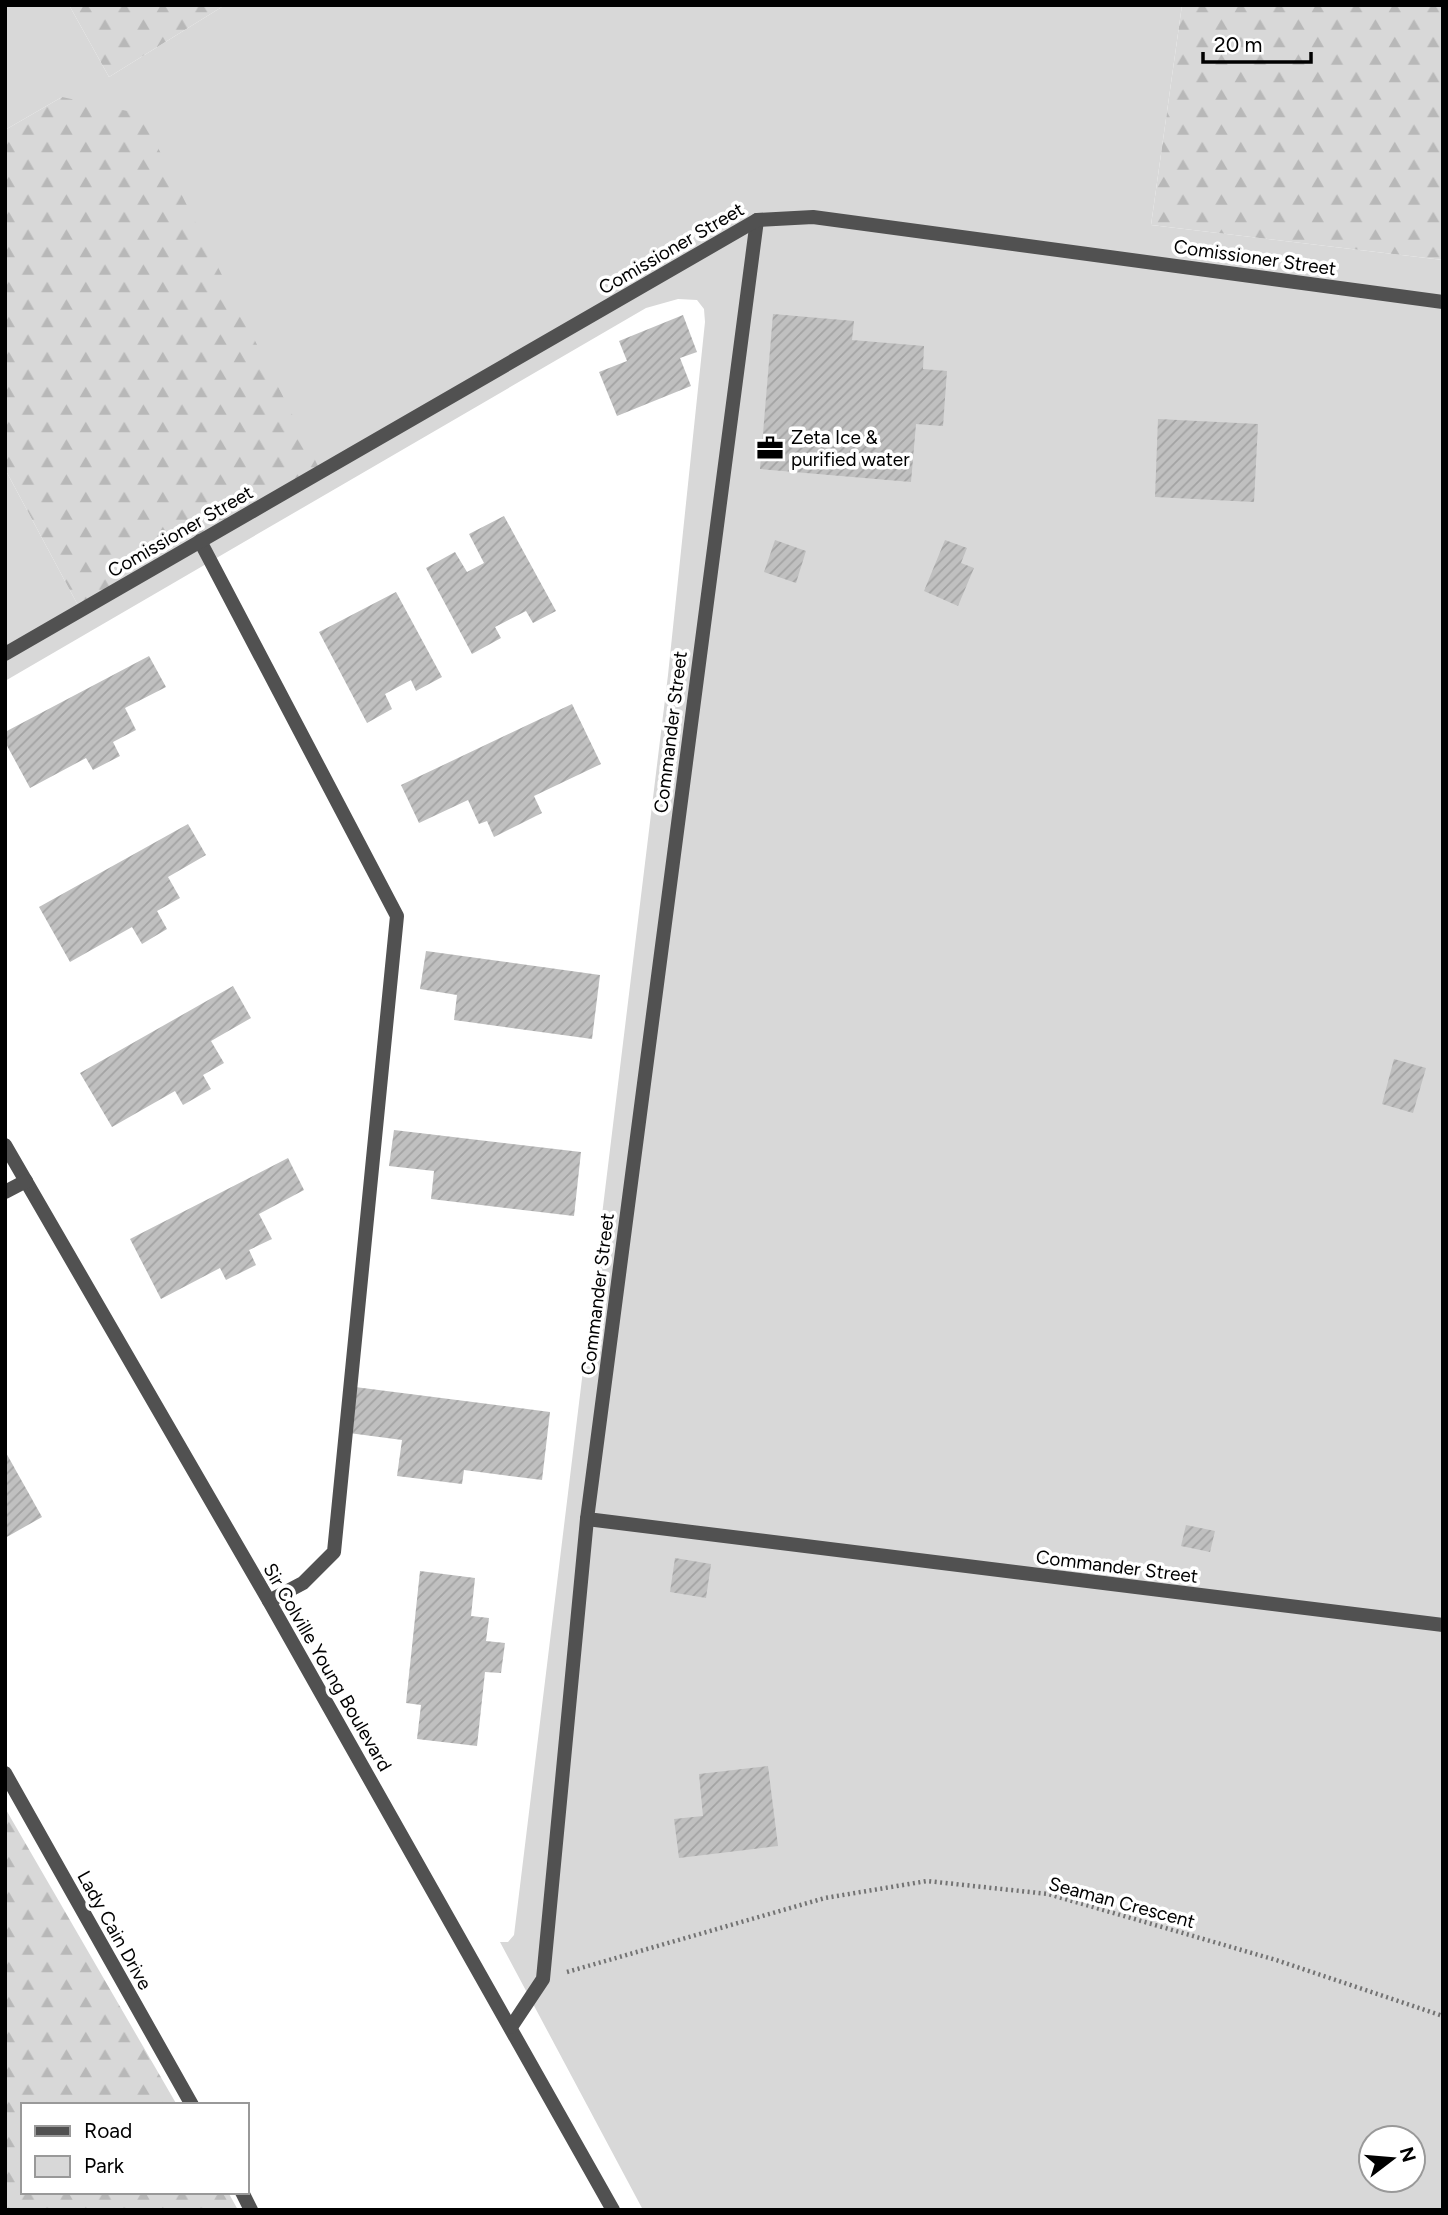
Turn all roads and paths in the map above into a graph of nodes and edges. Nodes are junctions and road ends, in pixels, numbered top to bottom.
1 (757, 220) junction
2 (1443, 302) edge
3 (200, 541) junction
4 (5, 654) edge
5 (5, 1145) edge
6 (26, 1181) junction
7 (5, 1192) edge
8 (587, 1519) junction
9 (269, 1601) junction
10 (1443, 1625) edge
11 (5, 1773) edge
12 (543, 1979) junction
13 (1443, 2016) edge
14 (512, 2027) junction
15 (191, 2103) edge
16 (243, 2194) edge
17 (251, 2210) edge
18 (613, 2210) edge

1 - 2 street, Comissioner Street
1 - 3 street, Comissioner Street
1 - 8 street, Commander Street
3 - 4 street, Comissioner Street
3 - 9 street
5 - 6 street, Sir Colville Young Boulevard
6 - 7 street
6 - 9 street, Sir Colville Young Boulevard
8 - 10 street, Commander Street
8 - 12 street
9 - 14 street, Sir Colville Young Boulevard
11 - 15 street, Lady Cain Drive
12 - 13 path, Seaman Crescent
12 - 14 street
14 - 18 street, Sir Colville Young Boulevard
16 - 17 street

